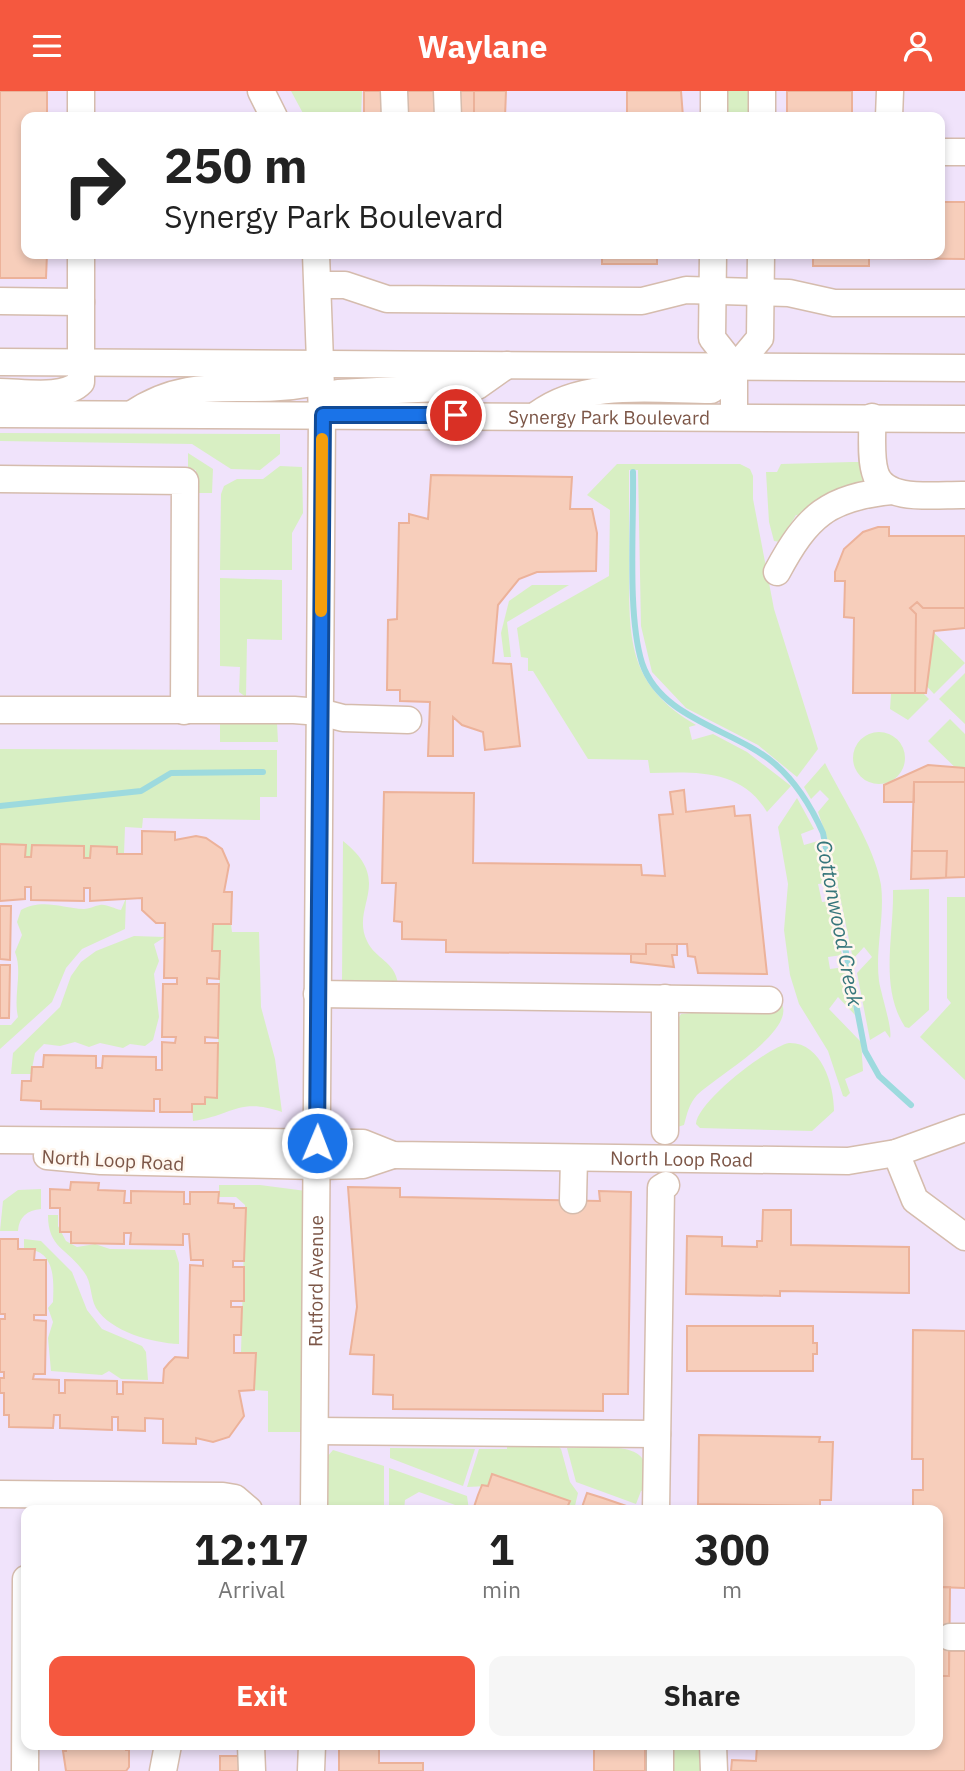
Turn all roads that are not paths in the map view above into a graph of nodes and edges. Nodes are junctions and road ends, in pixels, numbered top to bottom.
1 (81, 91) edge
2 (261, 91) edge
3 (394, 91) edge
4 (447, 91) edge
5 (714, 91) edge
6 (762, 91) edge
7 (890, 91) edge
8 (81, 112) edge
9 (272, 112) edge
10 (394, 112) edge
11 (448, 112) edge
12 (714, 112) edge
13 (762, 112) edge
14 (889, 112) edge
15 (945, 152) edge
16 (965, 152) edge
17 (81, 259) edge
18 (316, 259) edge
19 (713, 259) edge
20 (761, 259) edge
21 (319, 285) junction
22 (712, 291) junction
23 (760, 291) junction
24 (0, 301) edge
25 (81, 302) junction
26 (965, 303) edge
27 (0, 362) edge
28 (81, 362) junction
29 (321, 364) junction
30 (507, 365) junction
31 (734, 366) junction
32 (965, 367) edge
33 (0, 392) edge
34 (0, 414) edge
35 (131, 415) junction
36 (323, 415) junction
37 (536, 415) junction
38 (734, 415) junction
39 (872, 417) junction
40 (965, 419) edge
41 (0, 479) edge
42 (892, 491) junction
43 (965, 495) edge
44 (778, 572) dead end
45 (0, 710) edge
46 (184, 711) junction
47 (320, 712) junction
48 (408, 720) dead end
49 (317, 994) junction
50 (665, 998) junction
51 (769, 1000) dead end
52 (965, 1128) edge
53 (664, 1131) dead end
54 (0, 1140) edge
55 (896, 1153) junction
56 (0, 1154) edge
57 (317, 1155) junction
58 (574, 1158) junction
59 (666, 1185) dead end
60 (573, 1200) dead end
61 (965, 1237) edge
62 (315, 1430) junction
63 (657, 1434) junction
64 (0, 1494) edge
65 (27, 1502) edge
66 (244, 1505) edge
67 (314, 1505) edge
68 (656, 1505) edge
69 (25, 1750) edge
70 (167, 1750) edge
71 (251, 1750) edge
72 (312, 1750) edge
73 (660, 1750) edge
74 (713, 1750) edge
75 (25, 1771) edge
76 (163, 1771) edge
77 (252, 1771) edge
78 (312, 1771) edge
79 (660, 1771) edge
80 (713, 1771) edge

1 - 8 street
2 - 9 street
3 - 10 street
4 - 11 street
5 - 12 street
6 - 13 street
7 - 14 street
15 - 16 street
17 - 25 street
18 - 21 street, Rutford Avenue
19 - 22 street
20 - 23 street
21 - 22 street
21 - 29 street, Rutford Avenue
22 - 23 street
22 - 31 street
23 - 26 street
23 - 31 street
24 - 25 street
25 - 28 street
27 - 28 street
28 - 29 street
28 - 33 street
29 - 30 street
29 - 35 street
29 - 36 street, Rutford Avenue
30 - 31 street
30 - 36 street
31 - 32 street
31 - 37 street
31 - 38 street
34 - 35 street, Synergy Park Boulevard
35 - 36 street, Synergy Park Boulevard
36 - 37 street, Synergy Park Boulevard
36 - 47 street, Rutford Avenue
37 - 38 street, Synergy Park Boulevard
38 - 39 street, Synergy Park Boulevard
39 - 40 street, Synergy Park Boulevard
39 - 42 street
41 - 46 street
42 - 43 street
42 - 44 street
45 - 46 street
46 - 47 street
47 - 48 street
47 - 49 street, Rutford Avenue
49 - 50 street
49 - 57 street, Rutford Avenue
50 - 51 street
50 - 53 street
52 - 55 street, North Loop Road
54 - 57 street, North Loop Road
55 - 58 street, North Loop Road
55 - 61 street
56 - 57 street, North Loop Road
57 - 58 street, North Loop Road
57 - 62 street, Rutford Avenue
58 - 60 street
59 - 63 street
62 - 63 street
62 - 67 street, Rutford Avenue
63 - 68 street
64 - 65 street
65 - 66 street
69 - 75 street
70 - 76 street
71 - 77 street
72 - 78 street
73 - 79 street
74 - 80 street

